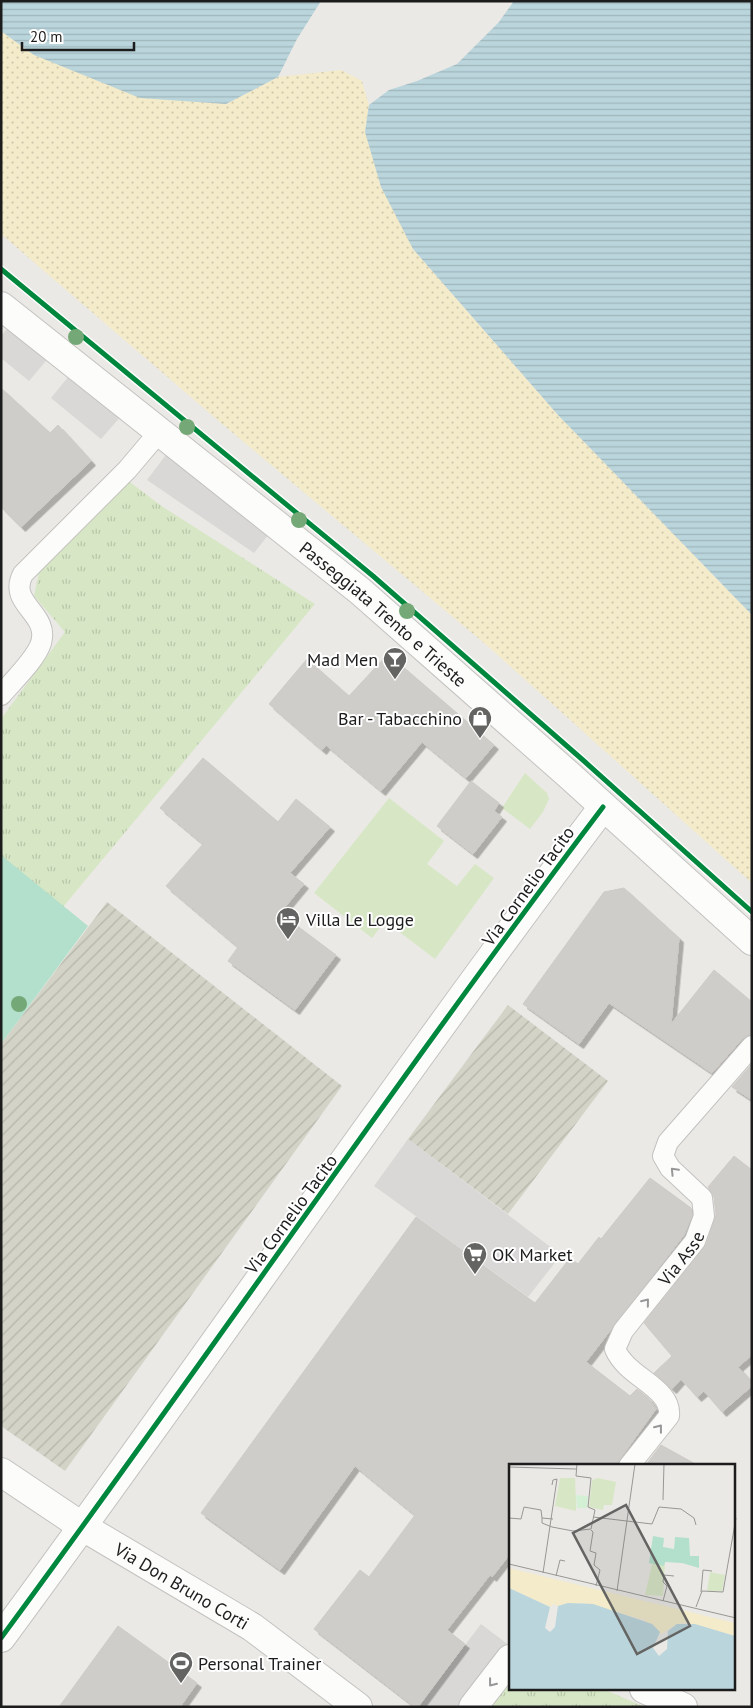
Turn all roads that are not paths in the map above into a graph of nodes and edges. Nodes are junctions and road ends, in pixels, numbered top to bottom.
1 (1, 306) edge
2 (160, 431) junction
3 (1, 695) edge
4 (603, 807) junction
5 (752, 941) edge
6 (752, 1046) edge
7 (631, 1464) edge
8 (1, 1472) edge
9 (83, 1527) junction
10 (1, 1638) edge
11 (509, 1660) edge
12 (646, 1690) edge
13 (358, 1707) edge
14 (473, 1707) edge
15 (683, 1707) edge

1 - 2 street, Passeggiata Trento e Trieste
2 - 3 lane
2 - 4 street, Passeggiata Trento e Trieste
4 - 5 street, Passeggiata Trento e Trieste
4 - 9 street, Via Cornelio Tacito
7 -> 6 lane, Via Asse
8 - 9 street, Via Don Bruno Corti
9 - 10 street, Via Cornelio Tacito
9 - 13 street, Via Don Bruno Corti
11 -> 14 street
12 - 15 street

